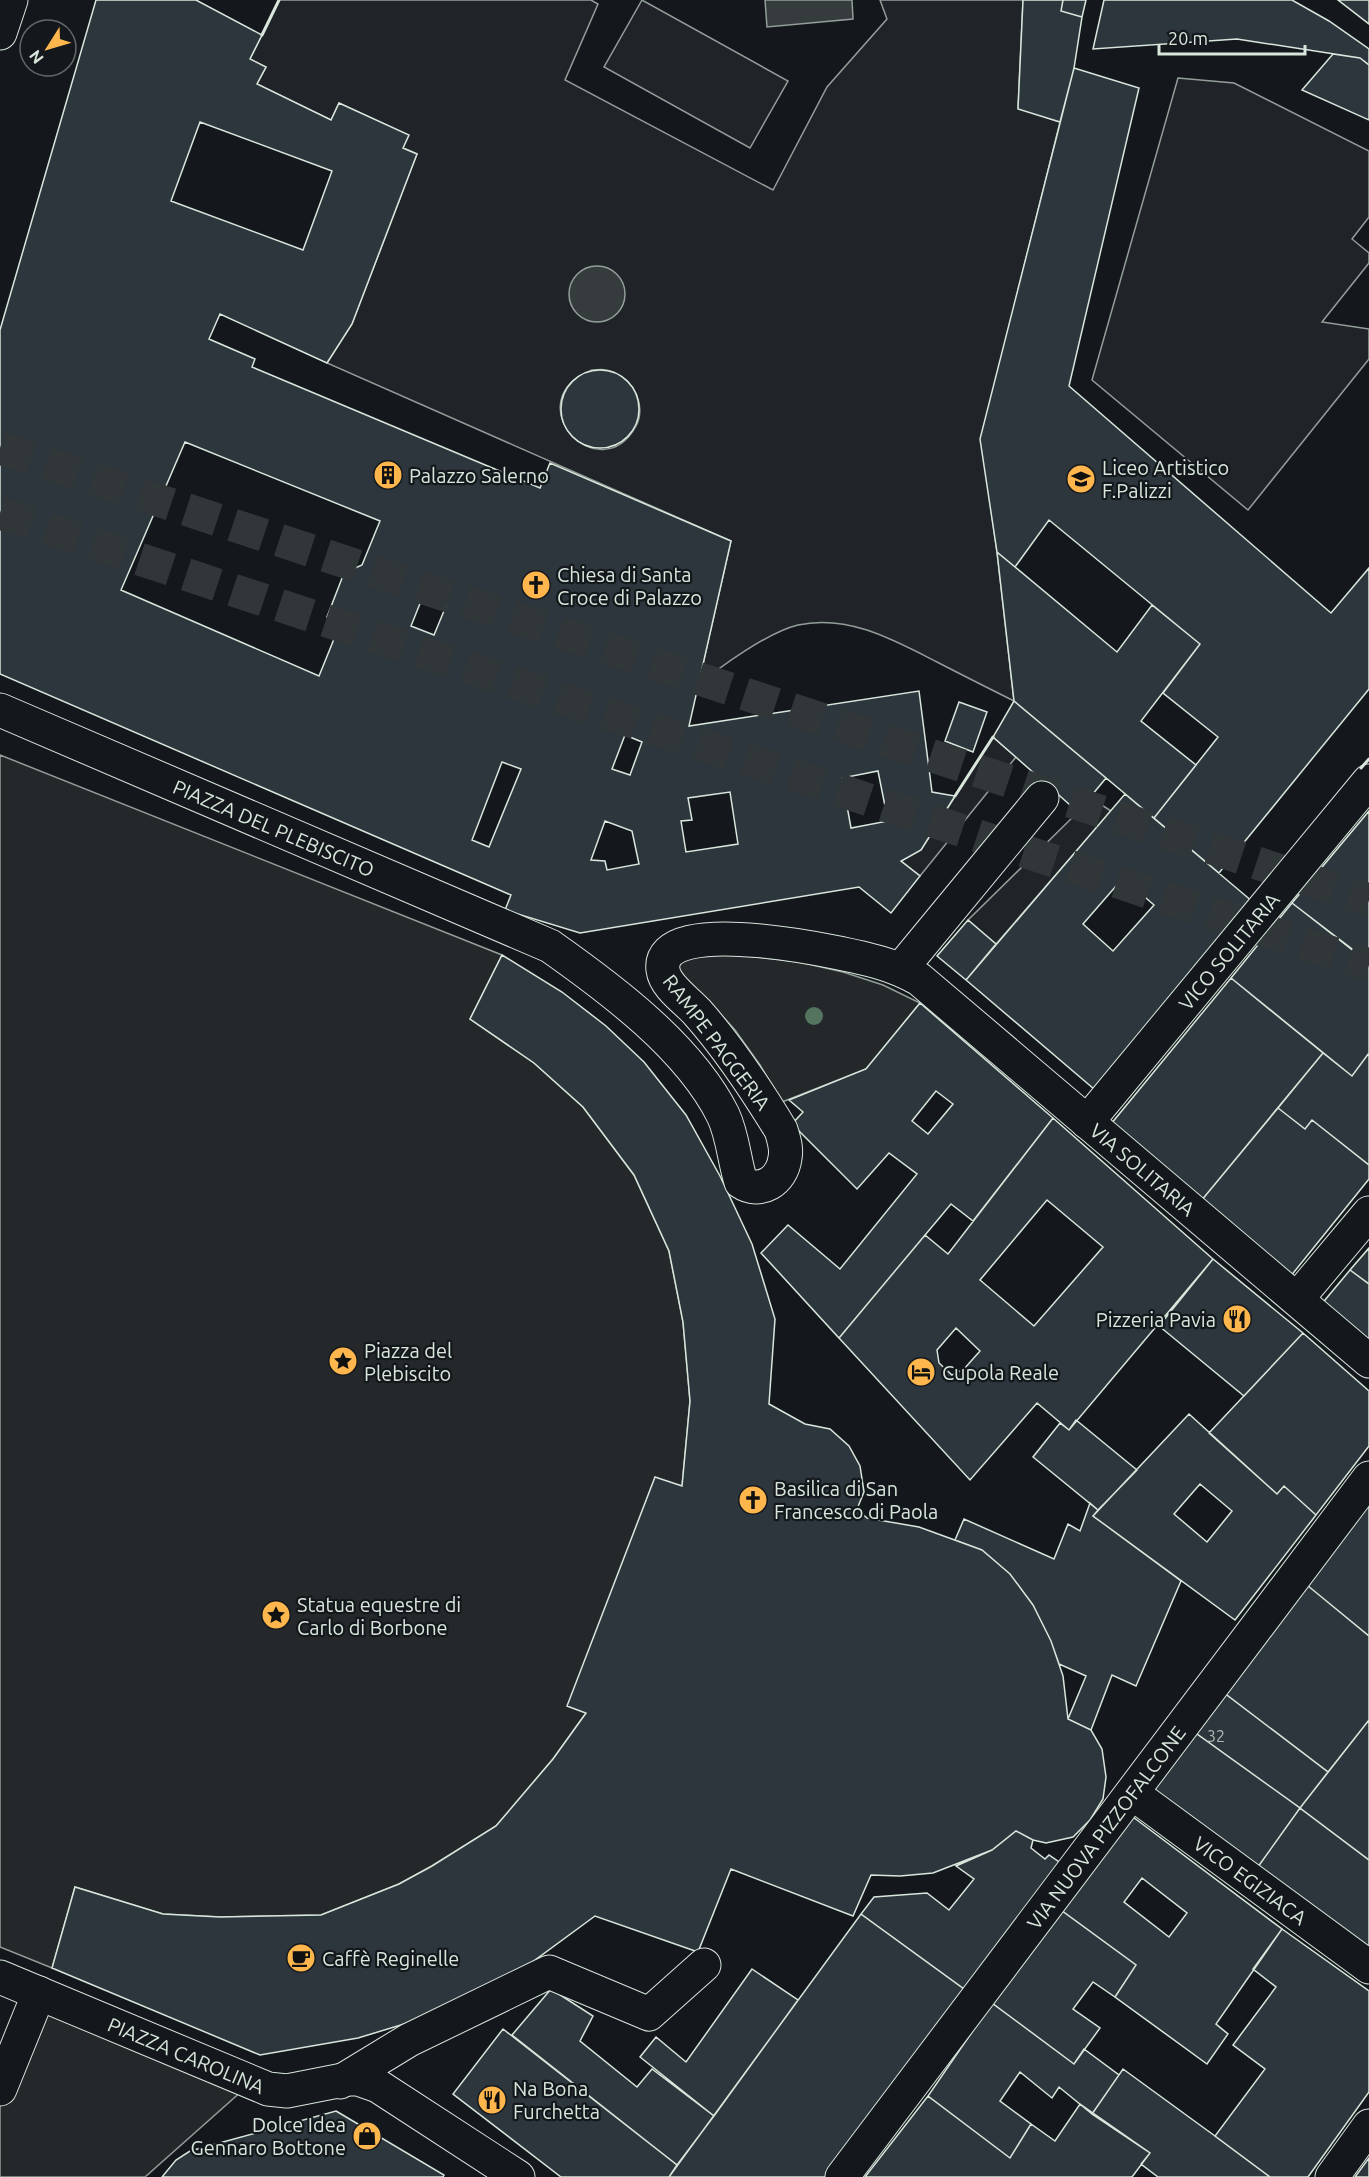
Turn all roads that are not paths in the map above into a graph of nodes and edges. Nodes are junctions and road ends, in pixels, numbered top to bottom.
1 (11, 0) edge
2 (0, 33) edge
3 (0, 710) edge
4 (1369, 781) edge
5 (1042, 798) dead end
6 (550, 946) joint
7 (910, 974) junction
8 (1087, 1122) junction
9 (1369, 1213) edge
10 (1296, 1299) junction
11 (1369, 1361) edge
12 (1369, 1478) edge
13 (1132, 1793) junction
14 (704, 1965) dead end
15 (1369, 1967) edge
16 (0, 1977) edge
17 (39, 1993) junction
18 (340, 2082) junction
19 (0, 2089) edge
20 (1369, 2126) edge
21 (518, 2177) edge
22 (842, 2177) edge
23 (1332, 2177) edge

1 - 2 street
3 - 6 street, PIAZZA DEL PLEBISCITO
4 - 8 street, VICO SOLITARIA
5 - 7 street
6 - 7 street, RAMPE PAGGERIA
7 - 8 street, VIA SOLITARIA
8 - 10 street, VIA SOLITARIA
9 - 10 street
10 - 11 street, VIA SOLITARIA
12 - 13 street, VIA NUOVA PIZZOFALCONE
13 - 15 street, VICO EGIZIACA
13 - 22 street, VIA NUOVA PIZZOFALCONE
14 - 18 street
16 - 17 street
17 - 18 street, PIAZZA CAROLINA
17 - 19 street
18 - 21 street
20 - 23 street

